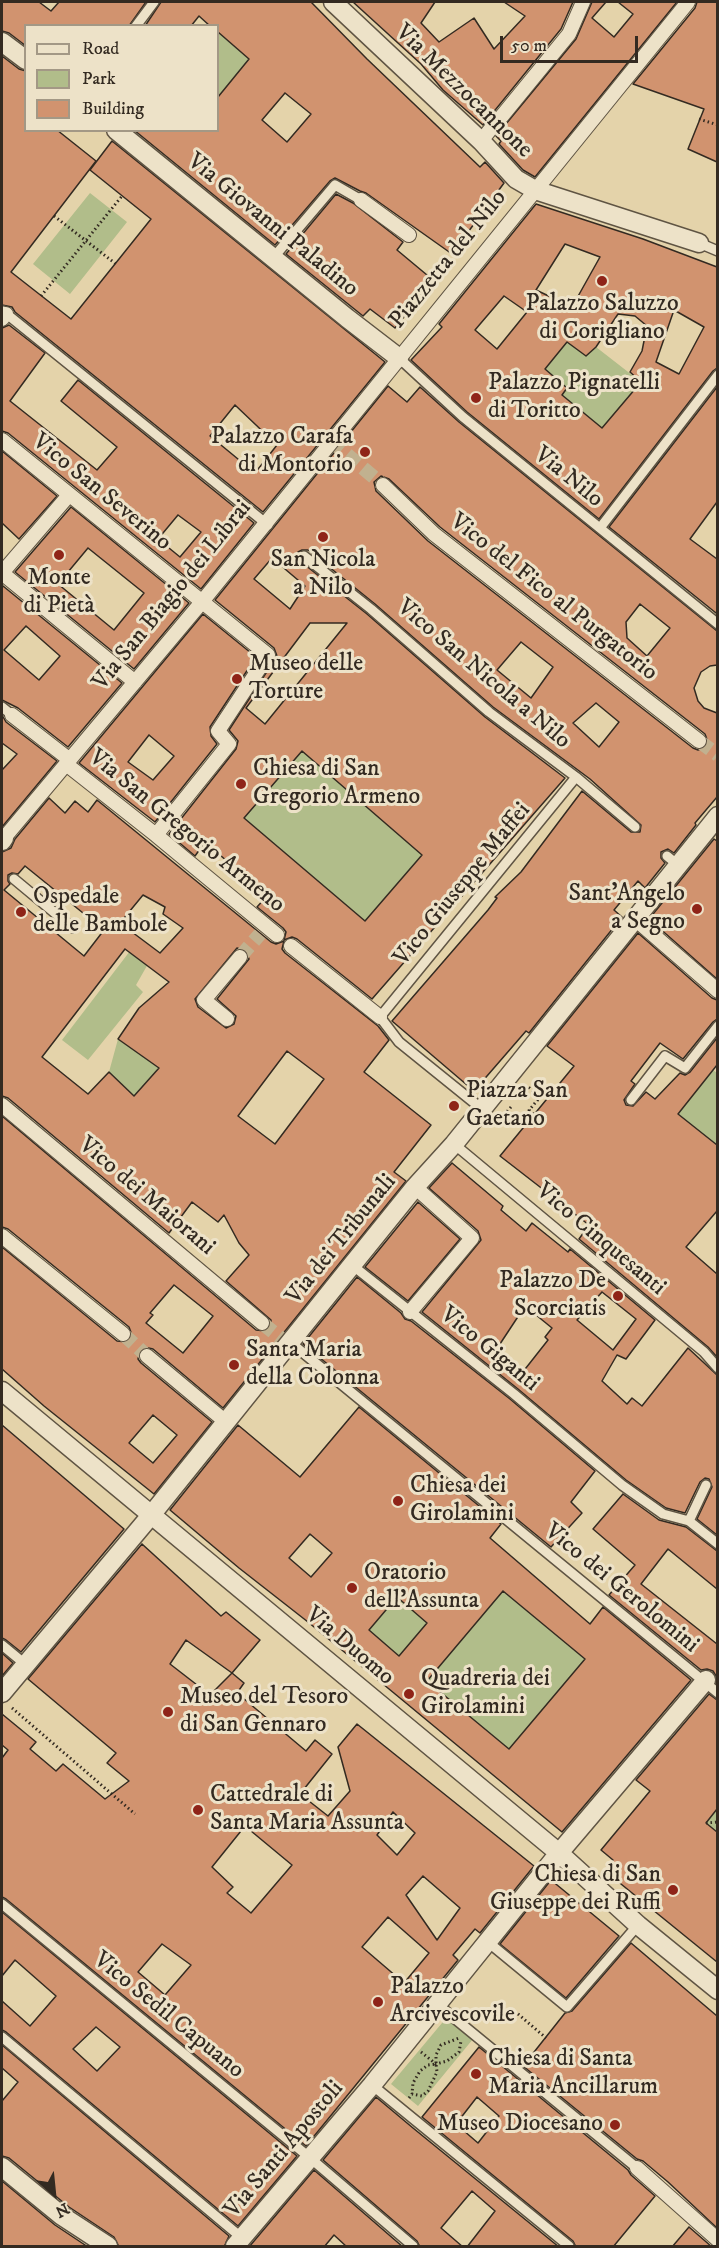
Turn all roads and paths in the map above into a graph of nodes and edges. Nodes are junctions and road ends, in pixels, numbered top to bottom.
1 (154, 2) edge
2 (333, 2) edge
3 (583, 2) edge
4 (688, 2) edge
5 (138, 24) edge
6 (2, 42) edge
7 (24, 58) edge
8 (699, 119) dead end
9 (717, 124) edge
10 (118, 132) edge
11 (481, 141) junction
12 (535, 190) junction
13 (123, 196) dead end
14 (361, 200) joint
15 (54, 216) dead end
16 (409, 235) dead end
17 (86, 241) junction
18 (699, 243) joint
19 (717, 251) edge
20 (273, 258) junction
21 (116, 264) dead end
22 (42, 296) dead end
23 (3, 314) edge
24 (399, 358) junction
25 (717, 375) edge
26 (380, 380) joint
27 (2, 441) edge
28 (383, 485) tunnel mouth
29 (69, 495) junction
30 (267, 524) junction
31 (600, 528) junction
32 (304, 556) dead end
33 (201, 603) junction
34 (717, 623) edge
35 (135, 682) junction
36 (7, 711) edge
37 (699, 741) tunnel mouth
38 (68, 762) junction
39 (576, 777) junction
40 (715, 825) edge
41 (635, 827) dead end
42 (156, 834) junction
43 (2, 839) edge
44 (14, 879) dead end
45 (635, 919) junction
46 (73, 928) dead end
47 (268, 932) dead end
48 (291, 946) dead end
49 (240, 957) tunnel mouth
50 (717, 990) edge
51 (380, 1017) junction
52 (227, 1019) dead end
53 (717, 1026) edge
54 (521, 1094) dead end
55 (631, 1100) dead end
56 (2, 1105) edge
57 (510, 1107) dead end
58 (482, 1109) junction
59 (529, 1110) junction
60 (534, 1115) dead end
61 (454, 1144) junction
62 (415, 1187) junction
63 (2, 1236) edge
64 (352, 1265) junction
65 (410, 1312) junction
66 (262, 1323) tunnel mouth
67 (123, 1334) tunnel mouth
68 (287, 1342) junction
69 (147, 1356) tunnel mouth
70 (717, 1368) edge
71 (2, 1391) edge
72 (226, 1422) junction
73 (706, 1485) dead end
74 (152, 1514) junction
75 (689, 1521) junction
76 (717, 1544) edge
77 (2, 1645) edge
78 (25, 1664) junction
79 (709, 1685) edge
80 (6, 1700) edge
81 (135, 1814) dead end
82 (717, 1822) edge
83 (706, 1823) dead end
84 (558, 1853) junction
85 (2, 1904) edge
86 (638, 1925) junction
87 (488, 1942) junction
88 (717, 1990) edge
89 (437, 2004) junction
90 (518, 2014) dead end
91 (465, 2032) dead end
92 (2, 2037) edge
93 (460, 2037) junction
94 (546, 2038) dead end
95 (419, 2050) dead end
96 (436, 2064) junction
97 (372, 2085) junction
98 (412, 2094) junction
99 (409, 2098) dead end
100 (309, 2157) junction
101 (2, 2167) edge
102 (637, 2168) joint
103 (717, 2241) edge
104 (239, 2242) edge
105 (108, 2247) edge
106 (413, 2247) edge
107 (569, 2247) edge

1 - 5 lane
2 - 11 street, Via Mezzocannone
3 - 11 street
4 - 12 street, Piazzetta del Nilo
6 - 7 street
8 - 9 path
10 - 20 street, Via Giovanni Paladino
11 - 12 street, Via Mezzocannone
12 - 18 street, Via Mezzocannone
12 - 24 street, Piazzetta del Nilo
13 - 17 path
14 - 16 street
14 - 20 lane
15 - 17 path
17 - 21 path
17 - 22 path
18 - 19 lane
20 - 24 street, Via Giovanni Paladino
23 - 30 lane
24 - 26 street, Piazzetta del Nilo
24 - 31 lane, Via Nilo
25 - 31 lane
26 - 30 street, Via San Biagio dei Librai
27 - 29 street, Vico San Severino
28 - 37 street, Vico del Fico al Purgatorio
29 - 33 street, Vico San Severino
29 - 35 street
30 - 33 street, Via San Biagio dei Librai
31 - 34 lane, Via Nilo
32 - 39 lane, Vico San Nicola a Nilo
33 - 35 street, Via San Biagio dei Librai
33 - 42 street, Vico San Severino
35 - 38 street, Via San Biagio dei Librai
36 - 38 street, Via San Gregorio Armeno
38 - 42 street, Via San Gregorio Armeno
38 - 43 street, Via San Biagio dei Librai
39 - 41 lane, Vico San Nicola a Nilo
39 - 51 lane, Vico Giuseppe Maffei
40 - 45 street, Via dei Tribunali
42 - 47 street, Via San Gregorio Armeno
44 - 46 lane
45 - 50 street
45 - 58 street, Via dei Tribunali
48 - 51 street, Via San Gregorio Armeno
49 - 52 street
51 - 58 lane, Via San Gregorio Armeno
53 - 55 lane
54 - 59 path
56 - 66 street, Vico dei Maiorani
57 - 59 path
58 - 61 street, Via dei Tribunali
59 - 60 path
61 - 62 street, Via dei Tribunali
61 - 70 lane, Vico Cinquesanti
62 - 64 street, Via dei Tribunali
62 - 65 street
63 - 67 street
64 - 65 lane, Vico Giganti
64 - 68 street, Via dei Tribunali
65 - 75 lane, Vico Giganti
68 - 72 street, Via dei Tribunali
68 - 79 lane, Vico dei Gerolomini
69 - 72 street
71 - 74 street, Via Duomo
72 - 74 street, Via dei Tribunali
73 - 75 lane
74 - 78 street, Via dei Tribunali
74 - 84 street, Via Duomo
75 - 76 lane
77 - 78 lane
78 - 80 street, Via dei Tribunali
79 - 84 street, Via Santi Apostoli
80 - 81 path
82 - 83 path
84 - 86 street, Via Duomo
84 - 87 street, Via Santi Apostoli
85 - 100 lane, Vico Sedil Capuano
86 - 87 lane
86 - 88 street, Via Duomo
87 - 89 street, Via Santi Apostoli
89 - 97 street, Via Santi Apostoli
89 - 102 lane
90 - 94 path
91 - 93 path
92 - 104 lane
93 - 96 path
93 - 96 path
95 - 96 path
96 - 98 path
96 - 98 path
97 - 100 street, Via Santi Apostoli
97 - 107 lane
98 - 99 path
100 - 104 street, Via Santi Apostoli
100 - 106 lane, Vico Sedil Capuano
101 - 105 street
102 - 103 street

